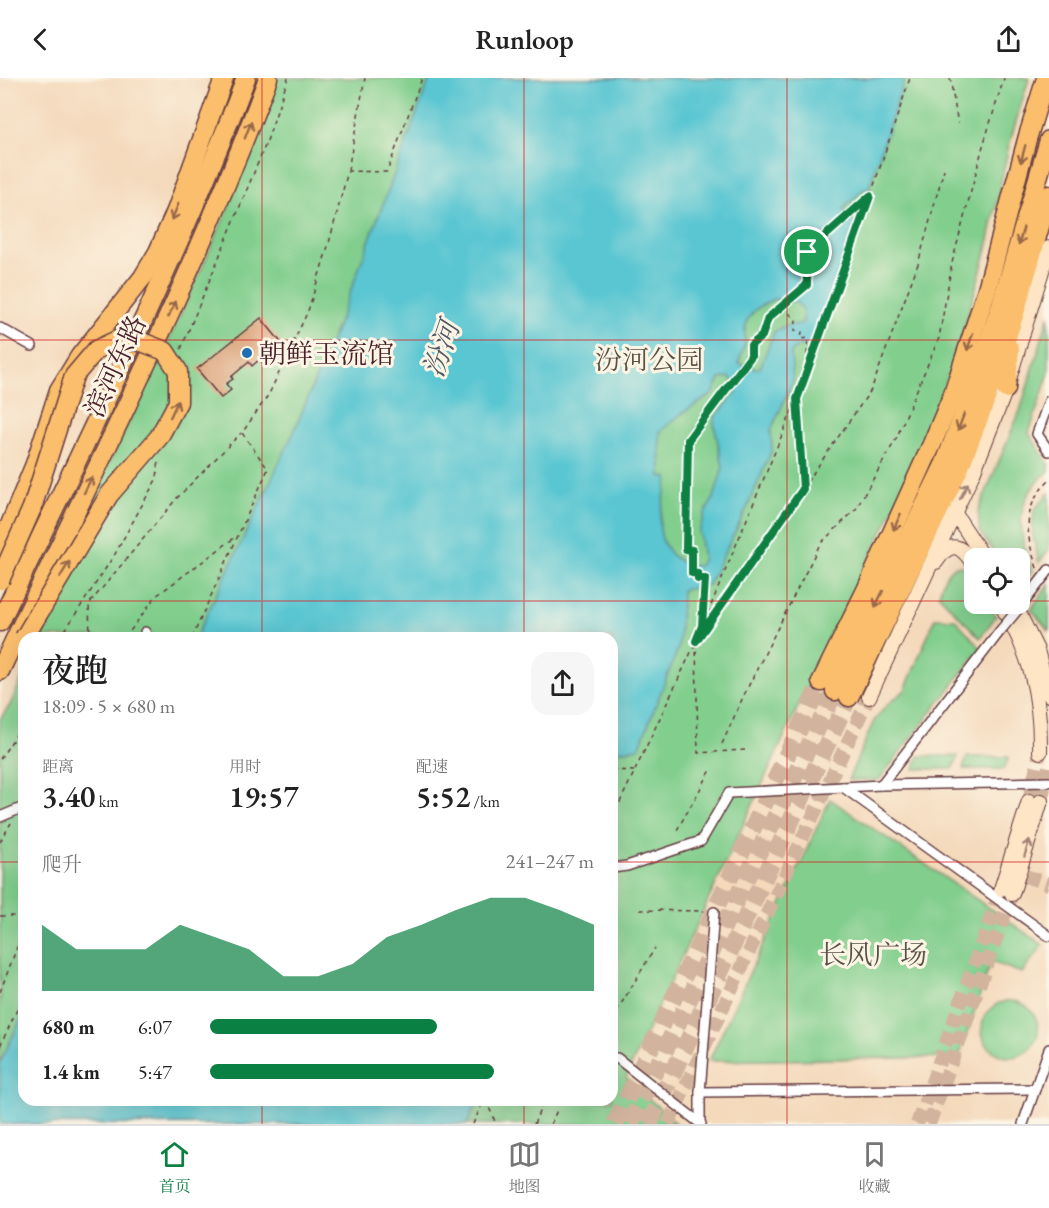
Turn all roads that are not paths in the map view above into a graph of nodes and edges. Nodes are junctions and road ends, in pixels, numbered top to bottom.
1 (224, 78) edge
2 (246, 78) edge
3 (268, 78) edge
4 (1046, 78) edge
5 (1049, 140) edge
6 (202, 142) junction
7 (1049, 195) edge
8 (193, 213) junction
9 (1049, 248) edge
10 (1015, 312) junction
11 (0, 328) edge
12 (32, 346) dead end
13 (1006, 389) junction
14 (1049, 401) edge
15 (1049, 451) edge
16 (954, 512) junction
17 (4, 530) edge
18 (977, 548) edge
19 (0, 549) edge
20 (964, 551) edge
21 (1046, 573) edge
22 (0, 580) edge
23 (923, 581) junction
24 (1030, 591) edge
25 (1007, 614) edge
26 (1012, 614) edge
27 (1024, 614) edge
28 (0, 622) edge
29 (18, 632) edge
30 (28, 632) edge
31 (18, 633) edge
32 (18, 648) edge
33 (0, 671) edge
34 (0, 678) edge
35 (1044, 680) edge
36 (835, 690) junction
37 (869, 697) tunnel mouth
38 (1040, 752) tunnel mouth
39 (1049, 782) edge
40 (880, 785) junction
41 (843, 787) junction
42 (1035, 801) tunnel mouth
43 (18, 810) edge
44 (0, 817) edge
45 (618, 867) edge
46 (1006, 891) tunnel mouth
47 (714, 912) road end
48 (1049, 936) edge
49 (1049, 1049) edge
50 (618, 1059) edge
51 (1035, 1089) junction
52 (700, 1092) junction
53 (700, 1124) edge
54 (1023, 1124) edge

1 - 6 highway
2 - 8 highway, 滨河东路
29 -> 3 highway, 滨河东路
4 -> 36 highway
5 -> 36 highway
6 - 8 highway
6 -> 17 highway
7 - 10 highway
8 - 28 highway, 滨河东路
9 - 13 street
10 - 13 highway
10 - 36 highway
11 - 12 street
16 -> 13 street
14 - 15 street
16 - 18 street
16 - 23 street
17 - 19 highway
20 - 23 street
21 - 24 street
30 -> 22 highway, bridge
23 - 37 street
25 - 35 street
26 - 40 street, bridge
27 - 35 street
33 -> 31 highway, 滨河东路
32 - 34 highway
35 - 38 street
39 - 40 street
40 - 41 street
41 - 45 street, bridge
41 - 48 street
42 - 46 street
43 - 44 street
47 - 52 street
49 - 51 street
50 - 53 street
51 - 52 street
51 - 54 street
52 - 53 street

